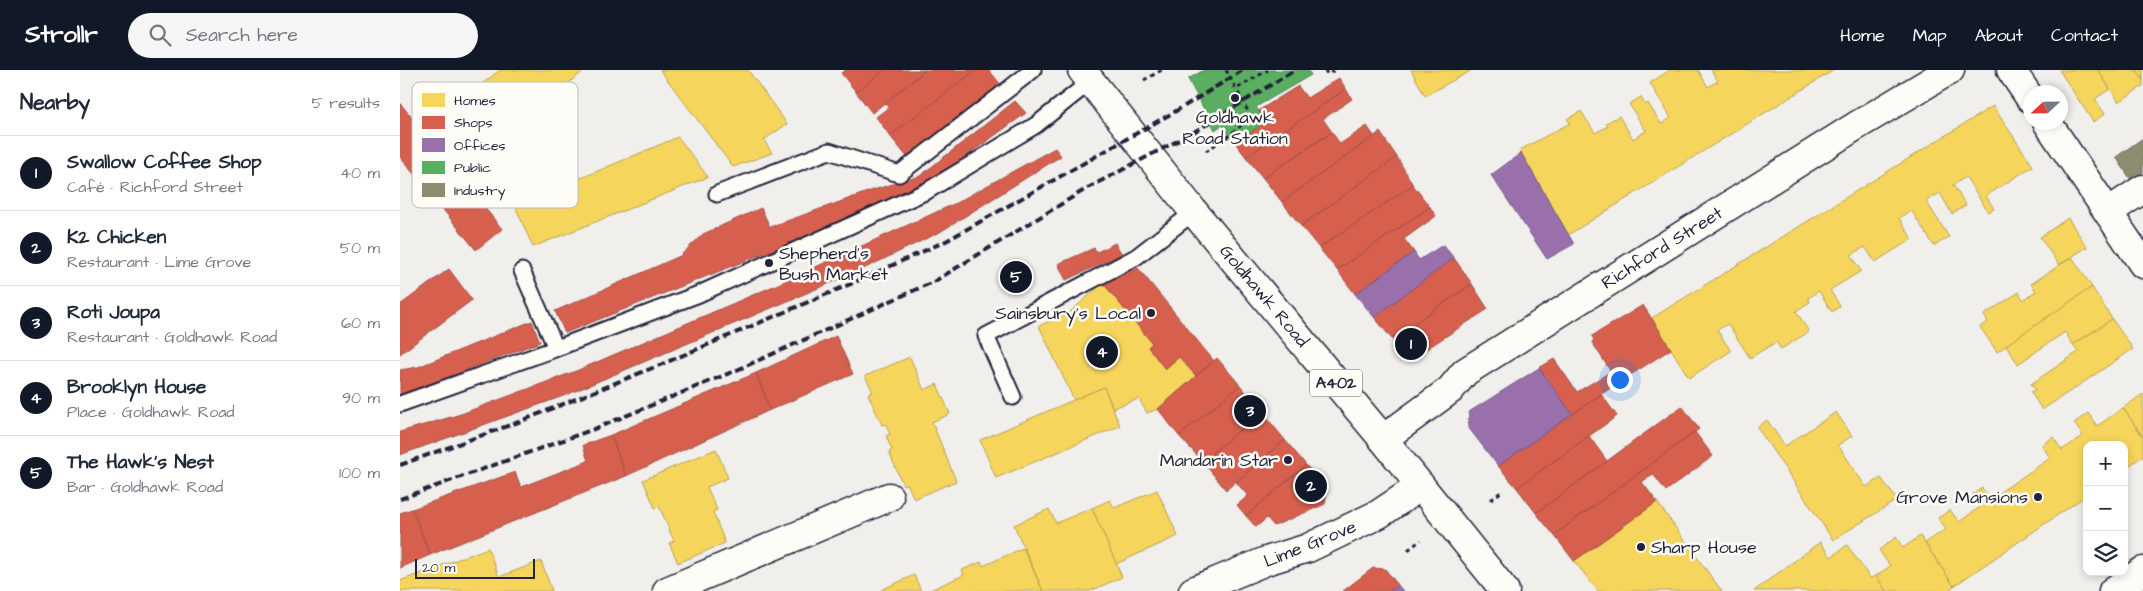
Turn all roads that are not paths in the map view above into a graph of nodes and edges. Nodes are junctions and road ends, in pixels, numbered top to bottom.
1 (1033, 70) edge
2 (1950, 70) edge
3 (2011, 70) edge
4 (1086, 73) edge
5 (2023, 88) edge
6 (2052, 130) edge
7 (2143, 189) edge
8 (717, 194) dead end
9 (1194, 212) junction
10 (2108, 212) junction
11 (2143, 264) edge
12 (522, 271) dead end
13 (556, 348) junction
14 (1013, 397) dead end
15 (400, 404) edge
16 (1383, 438) junction
17 (1421, 486) junction
18 (889, 497) dead end
19 (2143, 571) edge
20 (1221, 586) edge
21 (667, 591) edge
22 (1193, 591) edge
23 (1505, 591) edge
24 (2113, 591) edge

1 - 8 lane
2 - 16 street, Richford Street
3 - 5 street
4 - 9 street, Goldhawk Road / A402
4 - 13 lane
6 - 10 street
7 - 10 street
9 - 14 lane
9 - 16 street, Goldhawk Road / A402
10 - 11 street
12 - 13 lane
13 - 15 lane
16 - 17 street, Goldhawk Road / A402
17 - 20 street, Lime Grove
17 - 23 street, Goldhawk Road / A402
18 - 21 street
19 - 24 street
20 - 22 street, Lime Grove

